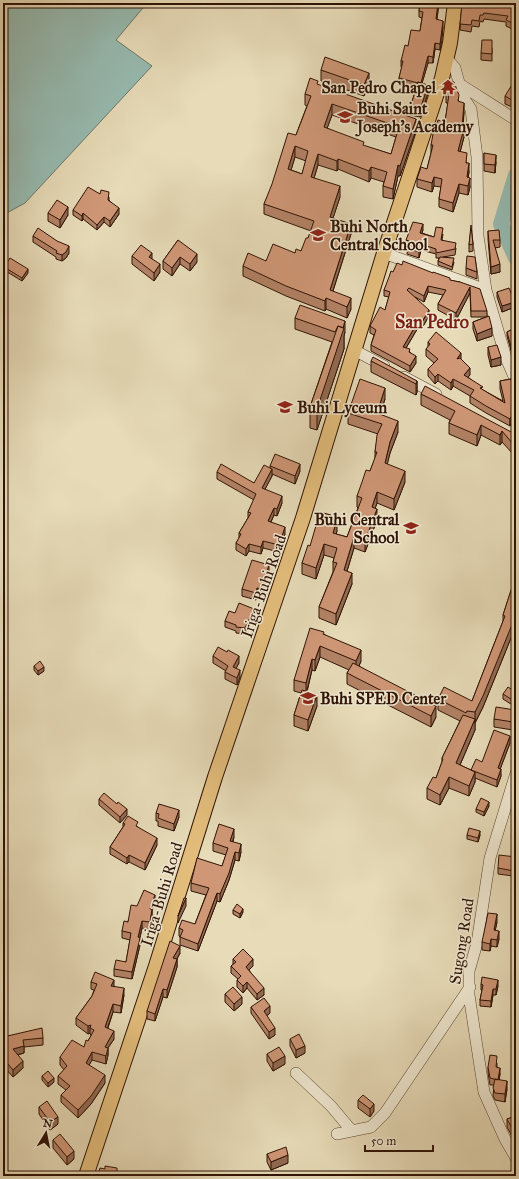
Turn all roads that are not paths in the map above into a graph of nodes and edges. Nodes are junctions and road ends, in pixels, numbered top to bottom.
1 (455, 3) edge
2 (447, 59) junction
3 (461, 86) junction
4 (516, 120) edge
5 (384, 253) junction
6 (486, 290) junction
7 (354, 350) junction
8 (516, 381) edge
9 (446, 399) edge
10 (516, 774) edge
11 (470, 986) junction
12 (296, 1074) dead end
13 (352, 1131) junction
14 (337, 1134) dead end
15 (516, 1158) edge
16 (86, 1176) edge

1 - 2 main road, Iriga-Buhi Road
2 - 3 street
2 - 5 main road, Iriga-Buhi Road
3 - 4 street
3 - 6 street
5 - 6 street
5 - 7 main road, Iriga-Buhi Road
6 - 8 street
7 - 9 street
7 - 16 main road, Iriga-Buhi Road
10 - 11 street, Sugong Road
11 - 13 street
11 - 15 street, Sugong Road
12 - 13 street
13 - 14 street

